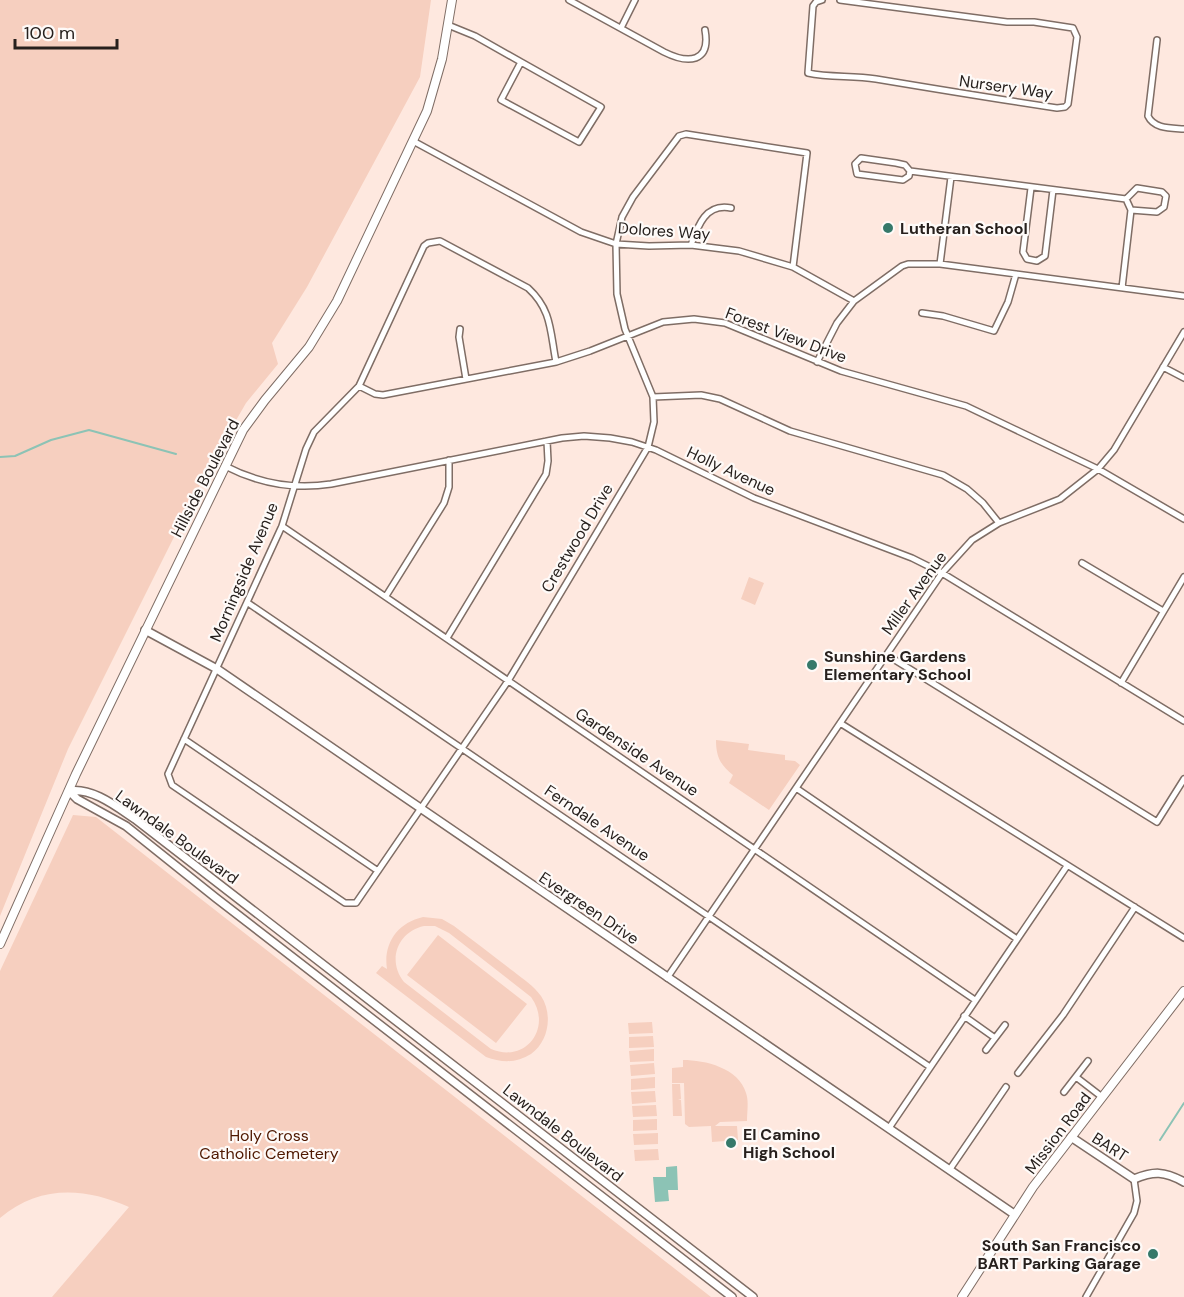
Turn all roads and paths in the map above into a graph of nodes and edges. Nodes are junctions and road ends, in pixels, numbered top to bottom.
1 (452, 0) edge
2 (569, 0) edge
3 (635, 0) edge
4 (822, 0) edge
5 (840, 0) edge
6 (869, 1) edge
7 (448, 25) junction
8 (621, 28) junction
9 (705, 30) dead end
10 (1156, 40) dead end
11 (521, 62) junction
12 (1184, 129) edge
13 (413, 141) junction
14 (910, 171) junction
15 (951, 177) junction
16 (1031, 188) junction
17 (1053, 190) junction
18 (1126, 200) junction
19 (731, 208) dead end
20 (1131, 210) junction
21 (616, 244) junction
22 (690, 245) junction
23 (940, 264) junction
24 (793, 267) junction
25 (1016, 274) junction
26 (1122, 288) junction
27 (1184, 296) edge
28 (854, 301) junction
29 (922, 313) dead end
30 (460, 329) dead end
31 (1184, 332) edge
32 (627, 337) junction
33 (556, 362) junction
34 (817, 362) junction
35 (1163, 367) junction
36 (1184, 378) edge
37 (466, 379) junction
38 (359, 386) junction
39 (653, 397) junction
40 (547, 441) junction
41 (648, 447) junction
42 (449, 460) junction
43 (225, 466) junction
44 (1098, 470) junction
45 (294, 486) junction
46 (1184, 519) edge
47 (999, 523) junction
48 (282, 526) junction
49 (1082, 563) dead end
50 (942, 573) junction
51 (1184, 577) edge
52 (386, 596) junction
53 (248, 603) junction
54 (1163, 611) junction
55 (146, 630) junction
56 (447, 639) junction
57 (887, 655) junction
58 (217, 669) junction
59 (508, 681) junction
60 (1121, 683) junction
61 (1184, 721) edge
62 (840, 723) junction
63 (184, 739) junction
64 (462, 748) junction
65 (1184, 779) edge
66 (796, 788) junction
67 (69, 791) junction
68 (420, 810) junction
69 (754, 848) junction
70 (1067, 866) junction
71 (378, 871) junction
72 (1135, 907) junction
73 (709, 915) junction
74 (1184, 938) edge
75 (1017, 939) junction
76 (0, 944) edge
77 (667, 978) junction
78 (1184, 991) edge
79 (975, 1000) junction
80 (964, 1016) junction
81 (1005, 1025) dead end
82 (995, 1038) junction
83 (986, 1050) dead end
84 (1088, 1061) dead end
85 (930, 1067) junction
86 (1018, 1073) dead end
87 (1076, 1077) junction
88 (1006, 1087) dead end
89 (1064, 1092) dead end
90 (1102, 1097) junction
91 (889, 1128) junction
92 (1071, 1137) junction
93 (950, 1169) junction
94 (1134, 1179) junction
95 (1184, 1182) edge
96 (1014, 1214) junction
97 (732, 1297) edge
98 (753, 1297) edge
99 (962, 1297) edge
100 (1086, 1297) edge

1 - 7 main road, Hillside Boulevard
2 - 8 street
3 - 8 street
4 - 6 street, Nursery Way
5 - 6 street, Nursery Way
7 - 11 street
7 - 13 main road, Hillside Boulevard
8 - 9 street
10 - 12 street
11 - 11 street
13 - 21 street, Dolores Way
13 - 43 main road, Hillside Boulevard
14 - 14 street
14 - 15 street
15 - 16 street
15 - 23 street
16 - 17 street
16 - 17 street
17 - 18 street
18 - 20 street
18 - 20 street
19 - 22 street
20 - 26 street
21 - 22 street, Dolores Way
21 - 24 street, Crestwood Drive
21 - 32 street, Crestwood Drive
22 - 24 street, Dolores Way
23 - 25 street
23 - 28 street
24 - 28 street, Dolores Way
25 - 26 street
25 - 29 street
26 - 27 street
28 - 34 street
30 - 37 street
31 - 35 street, Miller Avenue
32 - 33 street, Forest View Drive
32 - 34 street, Forest View Drive
32 - 39 street, Crestwood Drive
33 - 37 street, Forest View Drive
33 - 38 street, Morningside Avenue
34 - 44 street, Forest View Drive
35 - 36 street
35 - 44 street, Miller Avenue
37 - 38 street, Forest View Drive
38 - 45 street, Morningside Avenue
39 - 41 street, Crestwood Drive
39 - 47 street
40 - 41 street, Holly Avenue
40 - 42 street, Holly Avenue
40 - 56 street
41 - 50 street, Holly Avenue
41 - 59 street, Crestwood Drive
42 - 45 street, Holly Avenue
42 - 52 street
43 - 45 street, Holly Avenue
43 - 55 main road, Hillside Boulevard
44 - 46 street, Forest View Drive
44 - 47 street, Miller Avenue
45 - 48 street, Morningside Avenue
47 - 50 street, Miller Avenue
48 - 52 street, Gardenside Avenue
48 - 53 street, Morningside Avenue
49 - 54 street
50 - 57 street, Miller Avenue
50 - 60 street, Holly Avenue
51 - 54 street
52 - 56 street, Gardenside Avenue
53 - 58 street, Morningside Avenue
53 - 64 street, Ferndale Avenue
54 - 60 street
55 - 58 street, Evergreen Drive
55 - 67 main road, Hillside Boulevard
56 - 59 street, Gardenside Avenue
57 - 62 street, Miller Avenue
57 - 65 street
58 - 63 street, Morningside Avenue
58 - 68 street, Evergreen Drive
59 - 64 street, Crestwood Drive
59 - 69 street, Gardenside Avenue
60 - 61 street, Holly Avenue
62 - 66 street, Miller Avenue
62 - 70 street
63 - 71 street
63 - 71 street, Crestwood Drive
64 - 68 street, Crestwood Drive
64 - 73 street, Ferndale Avenue
66 - 69 street, Miller Avenue
66 - 75 street
67 - 76 main road, Hillside Boulevard
67 - 97 street, Lawndale Boulevard
67 - 98 street, Lawndale Boulevard
68 - 71 street, Crestwood Drive
68 - 77 street, Evergreen Drive
69 - 73 street, Miller Avenue
69 - 79 street, Gardenside Avenue
70 - 72 street
70 - 75 street
72 - 74 street
72 - 86 street
73 - 77 street, Miller Avenue
73 - 85 street, Ferndale Avenue
75 - 79 street
77 - 91 street, Evergreen Drive
78 - 90 main road, Mission Road
79 - 80 street
80 - 82 street
80 - 85 street
81 - 82 street
82 - 83 street
84 - 87 street
85 - 91 street
87 - 89 street
87 - 90 street
88 - 93 street
90 - 92 main road, Mission Road
91 - 93 street, Evergreen Drive
92 - 94 street, BART
92 - 96 main road, Mission Road
93 - 96 street, Evergreen Drive
94 - 95 street, BART
94 - 100 street, BART
96 - 99 main road, Mission Road

